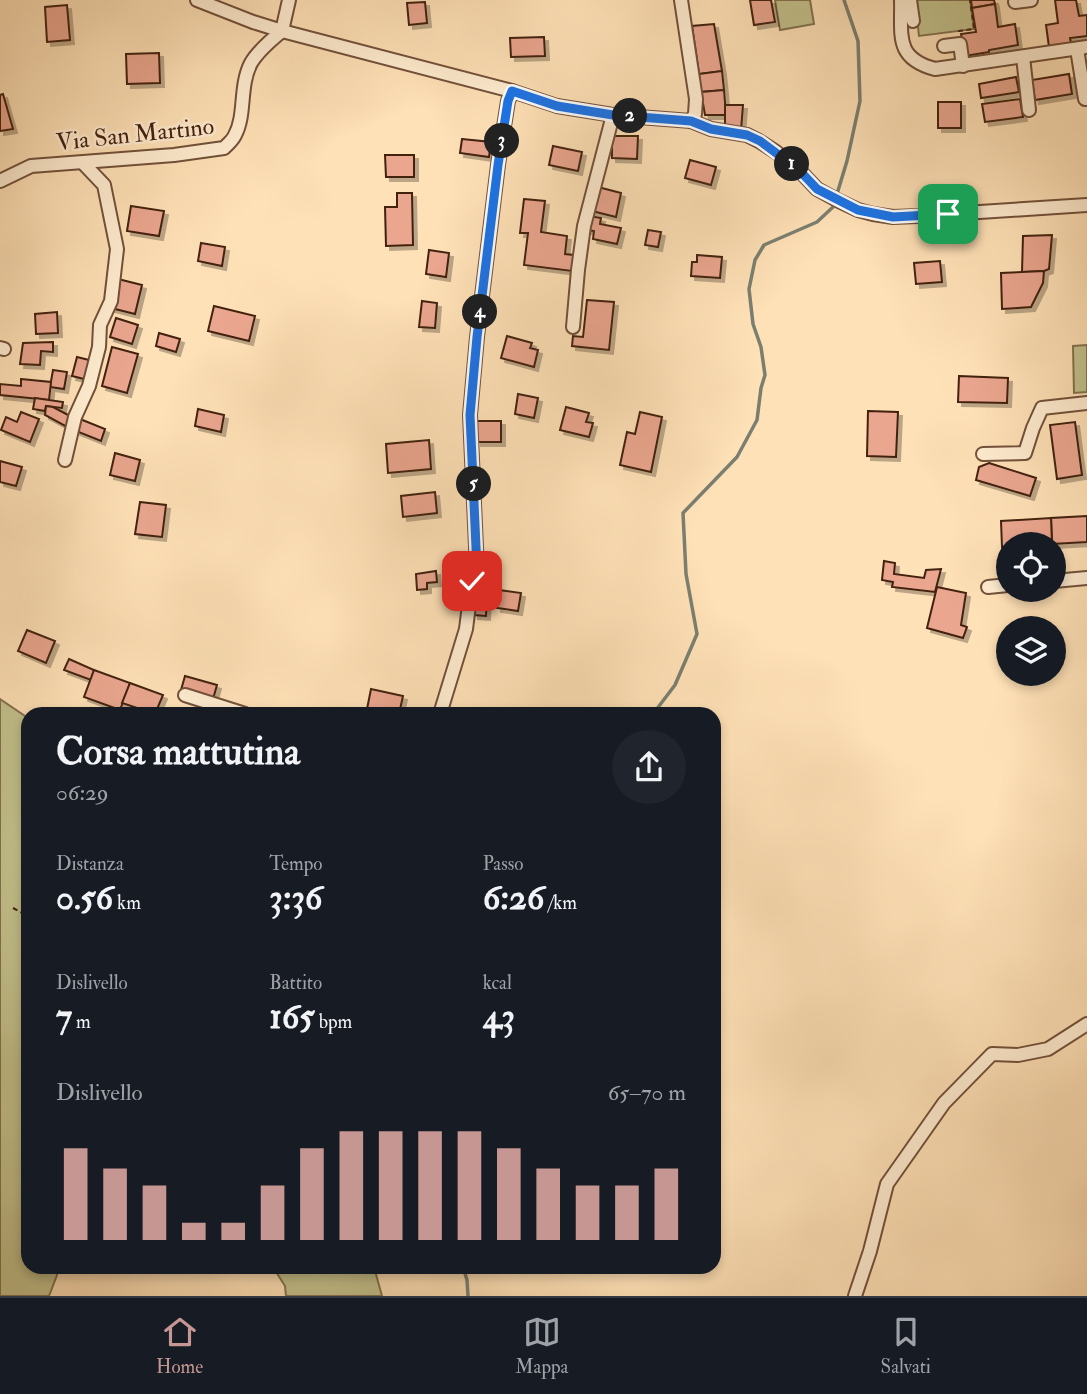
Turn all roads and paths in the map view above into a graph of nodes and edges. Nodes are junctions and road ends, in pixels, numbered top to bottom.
1 (197, 0) edge
2 (289, 0) edge
3 (681, 0) edge
4 (901, 0) edge
5 (910, 0) edge
6 (971, 0) edge
7 (1031, 0) edge
8 (1015, 2) dead end
9 (913, 21) dead end
10 (282, 31) junction
11 (960, 44) junction
12 (944, 46) dead end
13 (1082, 48) edge
14 (1023, 57) junction
15 (962, 66) junction
16 (512, 91) junction
17 (1085, 99) dead end
18 (1029, 110) dead end
19 (613, 115) junction
20 (691, 121) junction
21 (83, 163) junction
22 (0, 181) edge
23 (1087, 205) edge
24 (573, 327) dead end
25 (1087, 403) edge
26 (983, 454) dead end
27 (65, 460) dead end
28 (1087, 578) edge
29 (1066, 579) edge
30 (996, 586) edge
31 (988, 587) dead end
32 (185, 695) dead end
33 (223, 707) edge
34 (441, 707) edge
35 (13, 908) dead end
36 (21, 912) edge
37 (1087, 1024) edge
38 (855, 1296) edge

1 - 10 street
2 - 10 street
3 - 20 street
4 - 15 street
5 - 9 street
6 - 11 path
7 - 8 street
10 - 16 street
10 - 21 street, Via San Martino
11 - 12 street
11 - 15 street
13 - 14 street
13 - 17 street
14 - 15 street
14 - 18 street
16 - 19 street
16 - 34 street
19 - 20 street
19 - 24 street
20 - 23 street
21 - 22 street, Via San Martino
21 - 27 street
25 - 26 street
28 - 29 street
30 - 31 street
32 - 33 street
35 - 36 path
37 - 38 street

